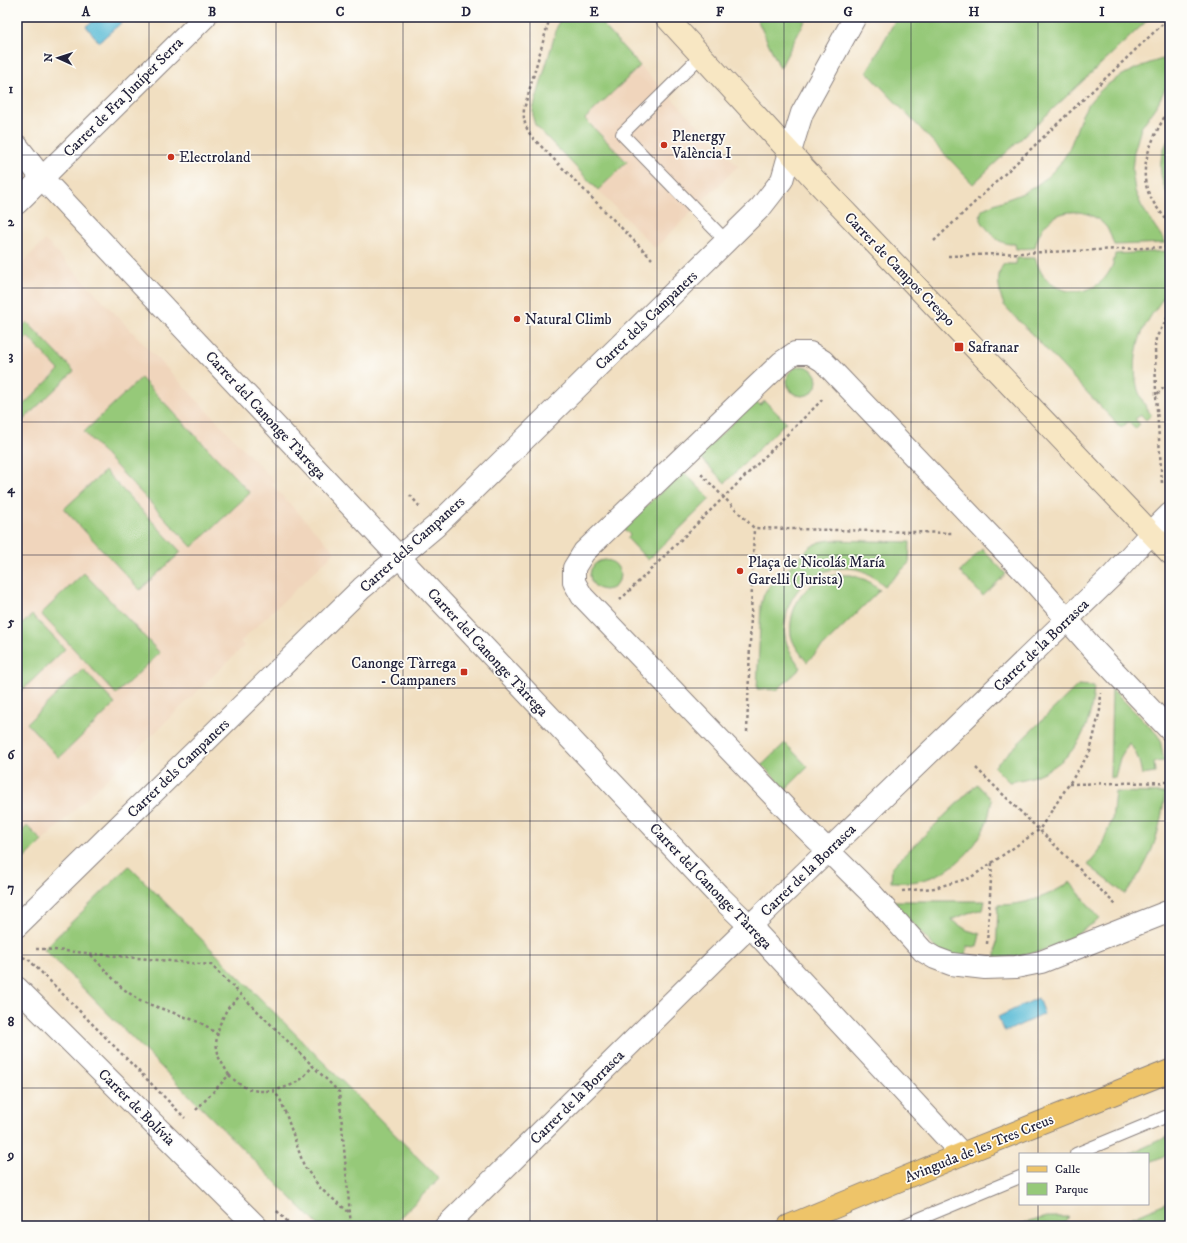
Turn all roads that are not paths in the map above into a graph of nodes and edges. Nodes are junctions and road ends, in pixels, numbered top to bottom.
1 (204, 17) edge
2 (666, 17) edge
3 (855, 17) edge
4 (702, 56) junction
5 (17, 146) edge
6 (790, 152) junction
7 (42, 178) junction
8 (17, 203) edge
9 (726, 241) junction
10 (1170, 514) edge
11 (1151, 532) junction
12 (1170, 553) edge
13 (399, 557) junction
14 (1067, 619) junction
15 (1170, 730) edge
16 (828, 851) junction
17 (1170, 910) edge
18 (17, 926) edge
19 (750, 926) junction
20 (17, 988) edge
21 (1170, 1071) edge
22 (1170, 1115) edge
23 (1078, 1153) edge
24 (962, 1154) junction
25 (1019, 1177) edge
26 (256, 1226) edge
27 (446, 1226) edge
28 (789, 1226) edge
29 (902, 1226) edge

1 - 7 street, Carrer de Fra Juníper Serra
2 - 4 street, Carrer de Campos Crespo
3 - 6 street, Carrer dels Campaners
4 - 6 street, Carrer de Campos Crespo
4 - 9 lane
5 - 7 street, Carrer del Canonge Tàrrega
6 - 9 street, Carrer dels Campaners
6 - 11 street, Carrer de Campos Crespo
7 - 8 street, Carrer de Fra Juníper Serra
7 - 13 street, Carrer del Canonge Tàrrega
9 - 13 street, Carrer dels Campaners
10 - 11 street, Carrer de la Borrasca
11 - 12 street, Carrer de Campos Crespo
11 - 14 street, Carrer de la Borrasca
13 - 18 street, Carrer dels Campaners
13 - 19 street, Carrer del Canonge Tàrrega
14 - 15 street
14 - 16 street, Carrer de la Borrasca
14 - 16 street
16 - 17 street
16 - 19 street, Carrer de la Borrasca
19 - 24 street, Carrer del Canonge Tàrrega
19 - 27 street, Carrer de la Borrasca
20 - 26 street, Carrer de Bolívia
21 - 24 main road, Avinguda de les Tres Creus
22 - 23 lane
24 - 28 main road, Avinguda de les Tres Creus
25 - 29 lane

